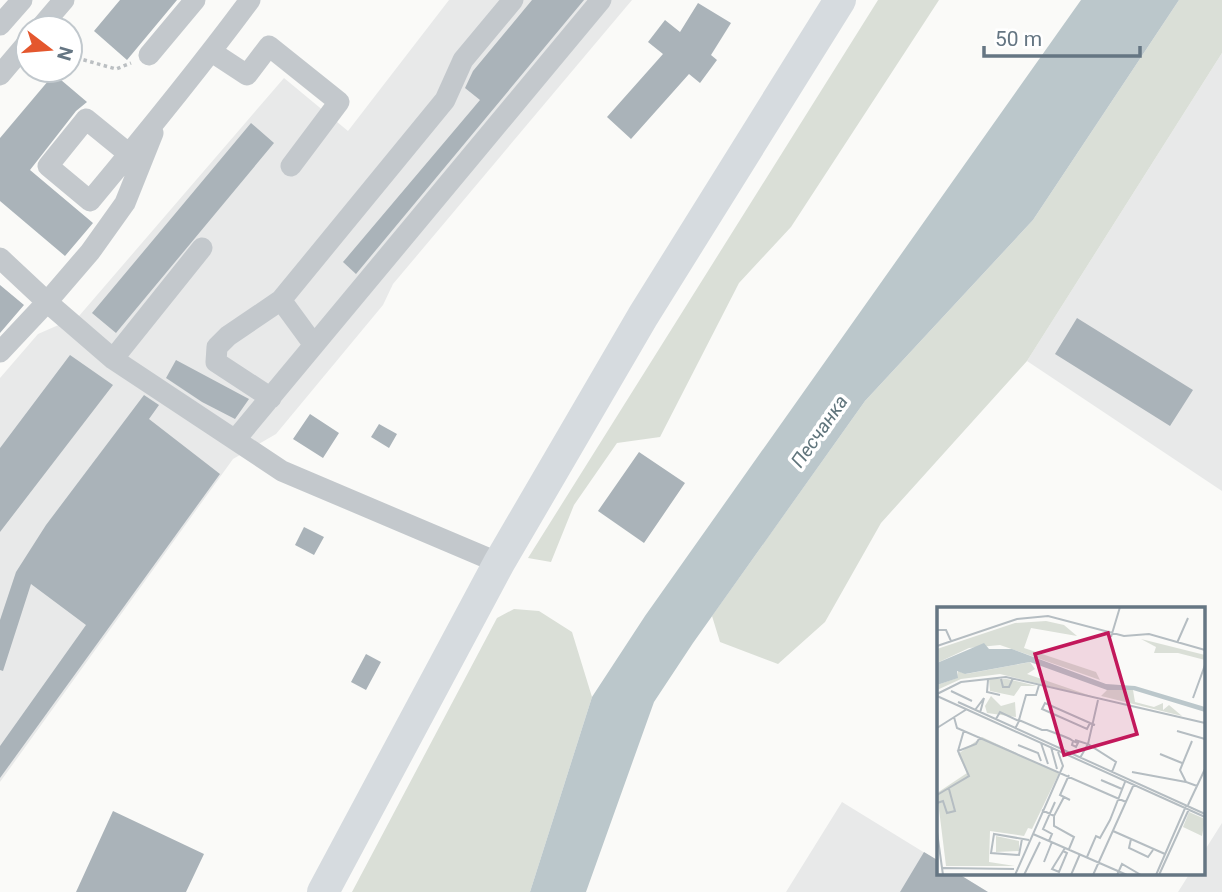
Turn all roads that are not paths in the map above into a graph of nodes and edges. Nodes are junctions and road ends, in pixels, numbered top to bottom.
1 (22, 0) edge
2 (64, 0) edge
3 (195, 0) edge
4 (250, 0) edge
5 (513, 0) edge
6 (600, 0) edge
7 (840, 0) edge
8 (52, 14) edge
9 (0, 25) edge
10 (212, 52) junction
11 (149, 55) road end
12 (14, 58) edge
13 (0, 75) edge
14 (159, 117) junction
15 (129, 154) dead end
16 (291, 166) dead end
17 (202, 248) dead end
18 (0, 258) edge
19 (281, 300) junction
20 (47, 302) junction
21 (314, 345) junction
22 (0, 352) edge
23 (113, 359) junction
24 (271, 398) junction
25 (235, 440) junction
26 (499, 563) junction
27 (323, 892) edge

1 - 9 street
2 - 8 street
3 - 11 street
4 - 10 street
5 - 19 street
6 - 21 street
7 - 26 highway
10 - 14 street
10 - 16 street
12 - 13 street
14 - 15 street
14 - 20 street
17 - 23 street
18 - 20 street
19 - 21 street
19 - 24 street
20 - 22 street
20 - 23 street
21 - 24 street
23 - 25 street
24 - 25 street
25 - 26 street
26 - 27 highway

